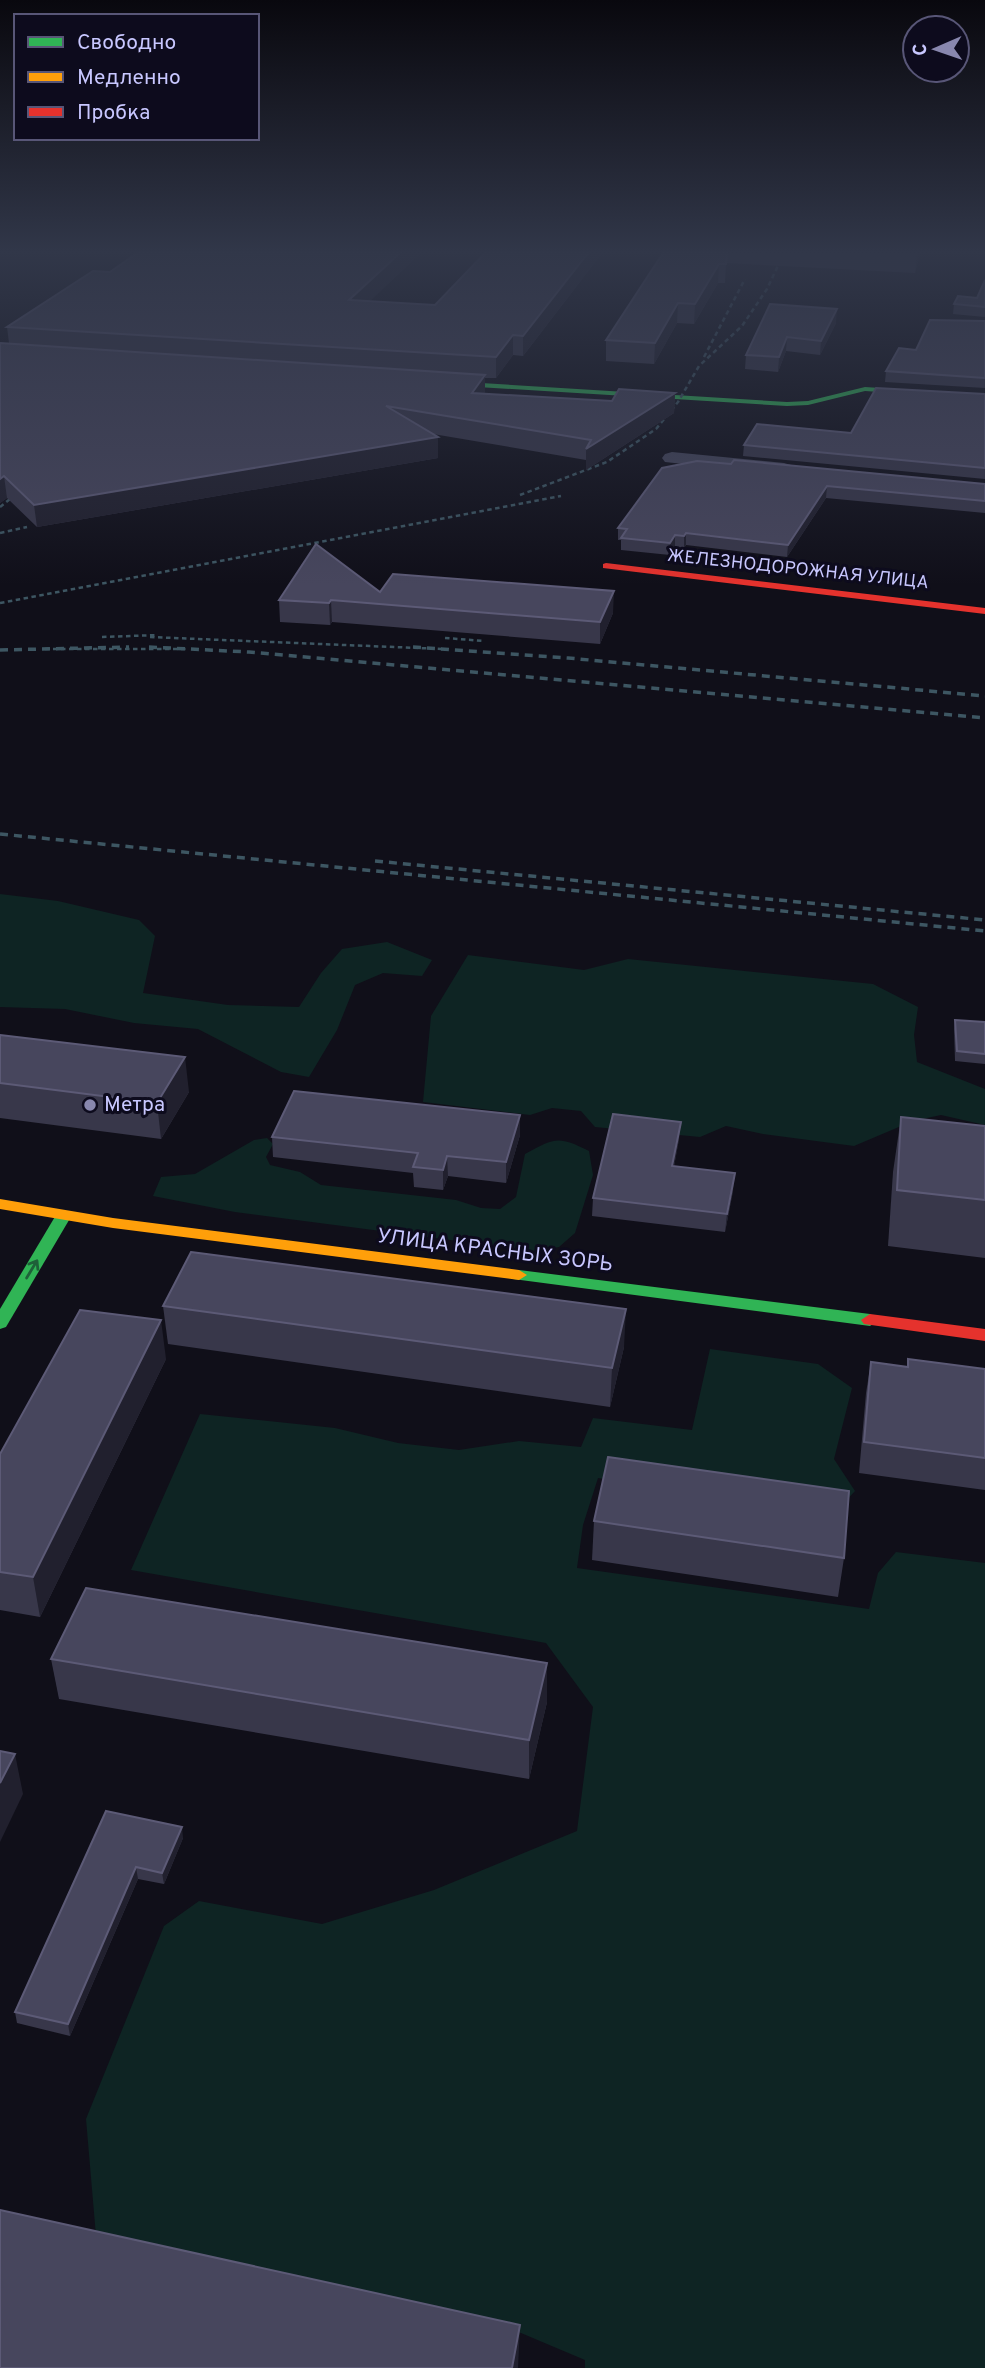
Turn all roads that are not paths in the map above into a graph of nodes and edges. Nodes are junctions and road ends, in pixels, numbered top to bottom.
1 (410, 381) edge
2 (985, 397) edge
3 (672, 458) dead end
4 (808, 471) edge
5 (606, 566) dead end
6 (985, 611) edge
7 (0, 1204) edge
8 (64, 1215) junction
9 (0, 1323) edge
10 (985, 1335) edge

1 - 2 street
3 - 4 street
5 - 6 street, ЖЕЛЕЗНОДОРОЖНАЯ УЛИЦА
7 - 8 street, УЛИЦА КРАСНЫХ ЗОРЬ
9 -> 8 street
8 - 10 street, УЛИЦА КРАСНЫХ ЗОРЬ

